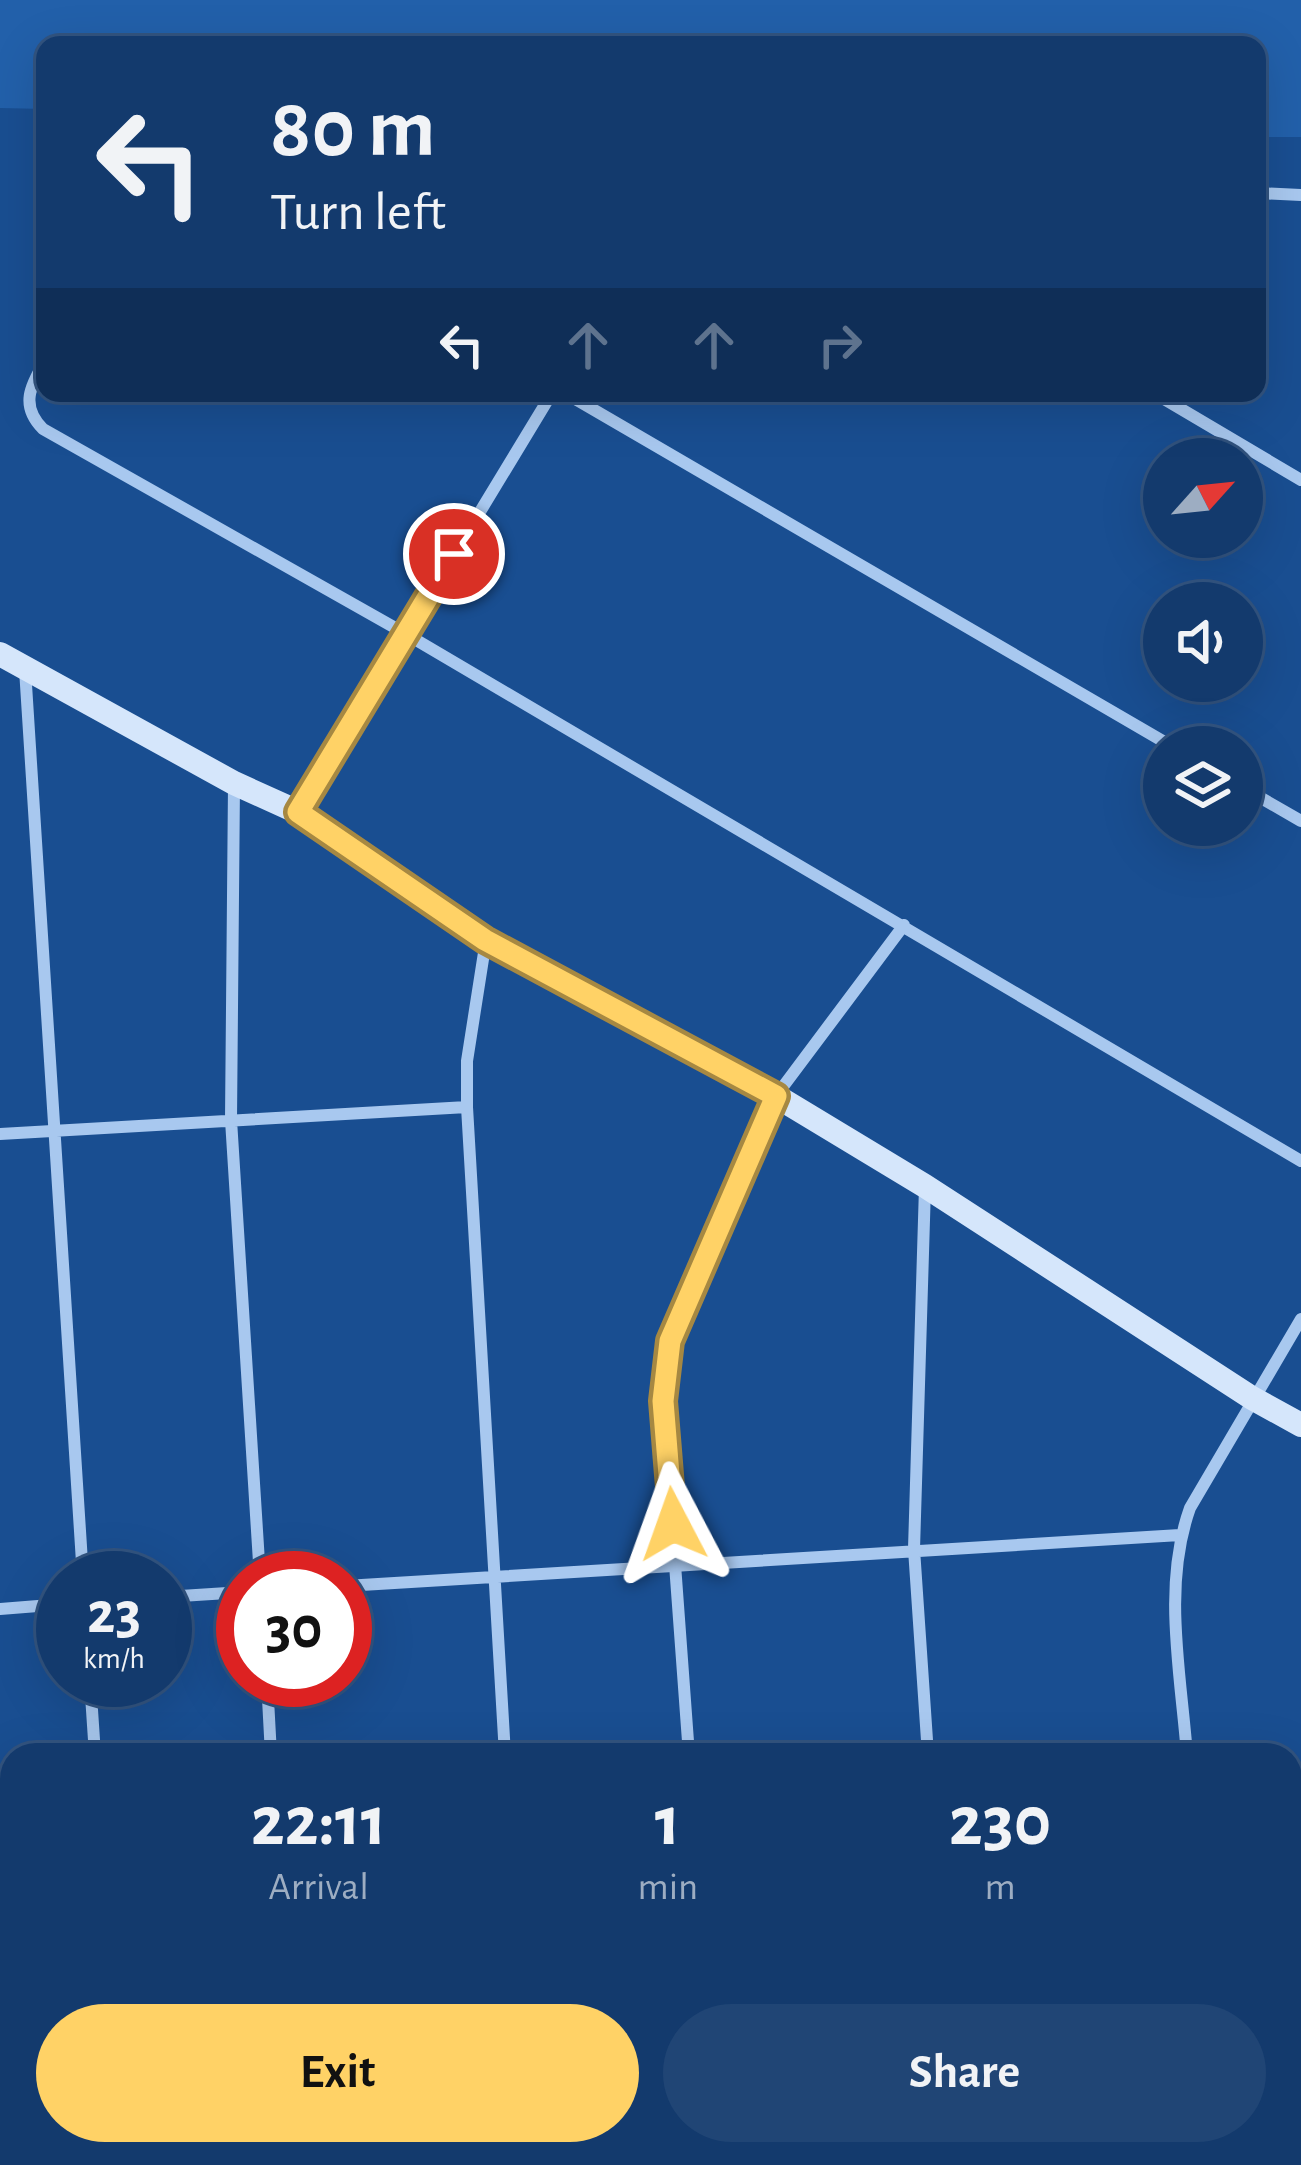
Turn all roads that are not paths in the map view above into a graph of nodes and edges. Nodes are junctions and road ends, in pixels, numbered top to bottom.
1 (1266, 193) edge
2 (1301, 195) edge
3 (36, 377) edge
4 (547, 402) edge
5 (580, 402) edge
6 (1169, 402) edge
7 (1301, 480) edge
8 (406, 634) junction
9 (0, 654) edge
10 (25, 668) junction
11 (1143, 730) edge
12 (234, 783) junction
13 (1263, 799) edge
14 (298, 812) junction
15 (1301, 821) edge
16 (904, 925) junction
17 (485, 940) junction
18 (776, 1096) junction
19 (467, 1107) junction
20 (231, 1120) junction
21 (53, 1131) junction
22 (0, 1134) edge
23 (1301, 1161) edge
24 (925, 1186) junction
25 (1301, 1319) edge
26 (1252, 1398) junction
27 (1301, 1425) edge
28 (1180, 1535) junction
29 (914, 1549) junction
30 (81, 1551) edge
31 (258, 1551) edge
32 (676, 1565) junction
33 (494, 1577) junction
34 (372, 1584) edge
35 (36, 1606) edge
36 (0, 1609) edge
37 (92, 1707) edge
38 (268, 1707) edge
39 (94, 1743) edge
40 (271, 1743) edge
41 (505, 1743) edge
42 (688, 1743) edge
43 (927, 1743) edge
44 (1186, 1743) edge

1 - 2 street
3 - 8 street
4 - 8 street
5 - 11 street
6 - 7 street
8 - 14 street
8 - 16 street
9 - 10 street
10 - 12 street
10 - 21 street
12 - 14 street
12 - 20 street
13 - 15 street
14 - 17 street
16 - 18 street
16 - 23 street
17 - 18 street
17 - 19 street
18 - 24 street
18 - 32 street
19 - 20 street
19 - 33 street
20 - 21 street
20 - 31 street
21 - 22 street
21 - 30 street
24 - 26 street
24 - 29 street
25 - 26 street
26 - 27 street
26 - 28 street
28 - 29 street
28 - 44 street
29 - 32 street
29 - 43 street
32 - 33 street
32 - 42 street
33 - 34 street
33 - 41 street
35 - 36 street
37 - 39 street
38 - 40 street

